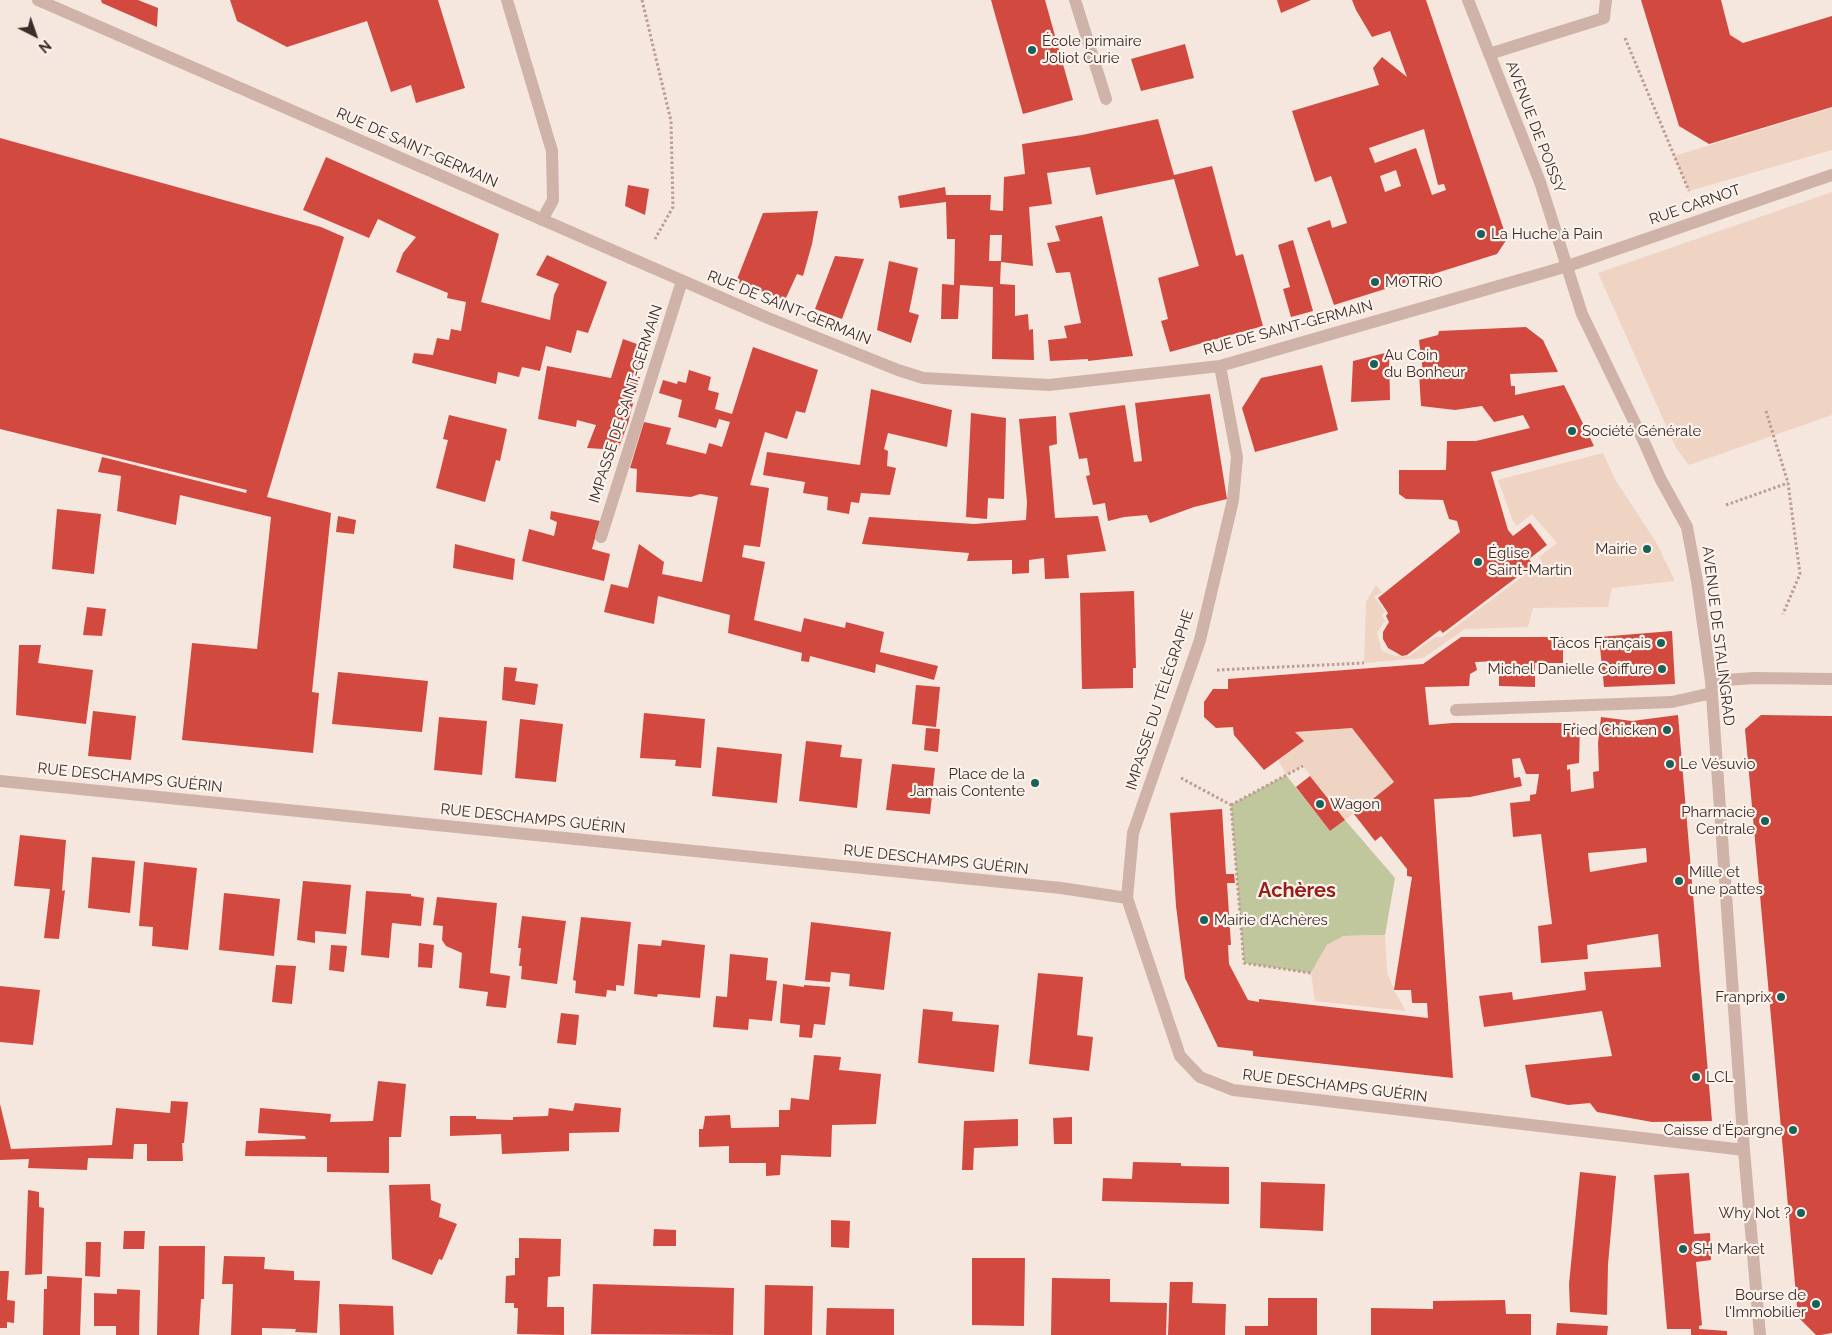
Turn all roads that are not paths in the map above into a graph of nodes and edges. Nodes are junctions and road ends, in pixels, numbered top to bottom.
1 (38, 0) edge
2 (507, 0) edge
3 (1075, 0) edge
4 (1468, 0) edge
5 (1606, 0) edge
6 (1489, 54) junction
7 (1106, 99) dead end
8 (1832, 175) edge
9 (542, 220) junction
10 (1568, 266) junction
11 (682, 281) junction
12 (1220, 366) junction
13 (601, 537) dead end
14 (1832, 679) edge
15 (1711, 687) junction
16 (1456, 710) dead end
17 (0, 781) edge
18 (1127, 898) junction
19 (1744, 1150) junction
20 (1760, 1335) edge

1 - 9 street, RUE DE SAINT-GERMAIN
2 - 9 street
3 - 7 street
4 - 6 street, AVENUE DE POISSY
5 - 6 street
6 - 10 street, AVENUE DE POISSY
8 - 10 street, RUE CARNOT
9 - 11 street, RUE DE SAINT-GERMAIN
10 - 12 street, RUE DE SAINT-GERMAIN
10 - 15 street, AVENUE DE STALINGRAD
11 - 12 street, RUE DE SAINT-GERMAIN
11 - 13 street, IMPASSE DE SAINT-GERMAIN
12 - 18 street, IMPASSE DU TÉLÉGRAPHE
14 - 15 street
15 - 16 street
15 - 19 street, AVENUE DE STALINGRAD
17 - 18 street, RUE DESCHAMPS GUÉRIN
18 - 19 street, RUE DESCHAMPS GUÉRIN
19 - 20 street, AVENUE DE STALINGRAD

